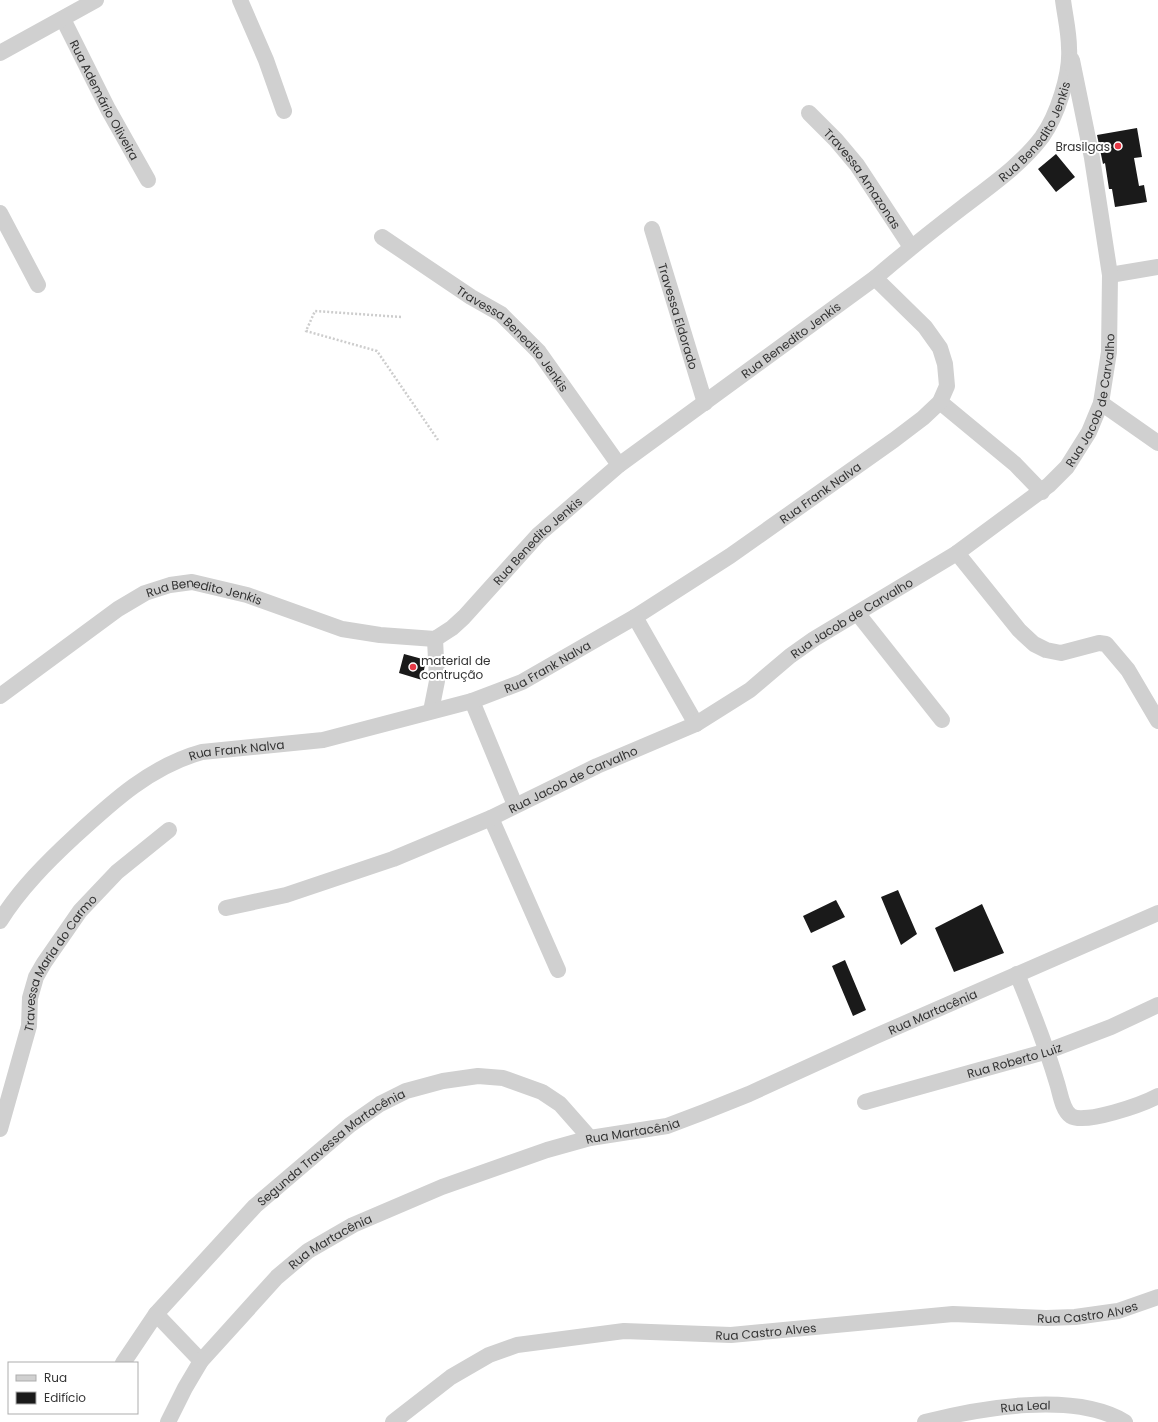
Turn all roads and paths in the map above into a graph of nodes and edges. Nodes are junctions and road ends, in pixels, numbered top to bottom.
1 (96, 0) edge
2 (240, 0) edge
3 (1063, 0) edge
4 (63, 20) junction
5 (1070, 49) junction
6 (0, 54) edge
7 (284, 110) dead end
8 (809, 113) dead end
9 (148, 180) dead end
10 (0, 213) edge
11 (652, 229) dead end
12 (382, 237) dead end
13 (911, 247) junction
14 (1158, 267) edge
15 (1110, 275) junction
16 (875, 278) junction
17 (38, 285) dead end
18 (401, 317) dead end
19 (940, 402) junction
20 (705, 403) junction
21 (1101, 403) junction
22 (438, 440) dead end
23 (1158, 444) edge
24 (619, 465) junction
25 (1042, 492) junction
26 (957, 553) junction
27 (858, 614) junction
28 (634, 617) junction
29 (435, 638) junction
30 (0, 696) edge
31 (472, 701) junction
32 (430, 711) junction
33 (942, 720) dead end
34 (1158, 721) edge
35 (696, 724) junction
36 (515, 805) junction
37 (491, 818) junction
38 (169, 830) dead end
39 (226, 908) dead end
40 (1158, 913) edge
41 (0, 921) edge
42 (558, 970) dead end
43 (1017, 974) junction
44 (1158, 1005) edge
45 (1048, 1051) junction
46 (1158, 1096) edge
47 (866, 1102) dead end
48 (0, 1129) edge
49 (590, 1138) junction
50 (1158, 1297) edge
51 (156, 1314) junction
52 (202, 1361) junction
53 (124, 1362) edge
54 (168, 1422) edge
55 (393, 1422) edge
56 (925, 1422) edge
57 (1125, 1422) edge

1 - 4 street
2 - 7 street
3 - 5 street, Rua Benedito Jenkis
4 - 6 street
4 - 9 street, Rua Ademário Oliveira
5 - 13 street, Rua Benedito Jenkis
5 - 15 street, Rua Jacob de Carvalho
8 - 13 street, Travessa Amazonas
10 - 17 street
11 - 20 street, Travessa Eldorado
12 - 24 street, Travessa Benedito Jenkis
13 - 16 street, Rua Benedito Jenkis
14 - 15 street
15 - 21 street, Rua Jacob de Carvalho
16 - 19 street, Rua Frank Nalva
16 - 20 street, Rua Benedito Jenkis
18 - 22 path
19 - 25 street
19 - 28 street, Rua Frank Nalva
20 - 24 street, Rua Benedito Jenkis
21 - 23 street
21 - 25 street, Rua Jacob de Carvalho
24 - 29 street, Rua Benedito Jenkis
25 - 26 street, Rua Jacob de Carvalho
26 - 27 street, Rua Jacob de Carvalho
26 - 34 street
27 - 33 street
27 - 35 street, Rua Jacob de Carvalho
28 - 31 street, Rua Frank Nalva
28 - 35 street
29 - 30 street, Rua Benedito Jenkis
29 - 32 street
31 - 32 street, Rua Frank Nalva
31 - 36 street
32 - 41 street, Rua Frank Nalva
35 - 36 street, Rua Jacob de Carvalho
36 - 37 street, Rua Jacob de Carvalho
37 - 39 street, Rua Jacob de Carvalho
37 - 42 street
38 - 48 street, Travessa Maria do Carmo
40 - 43 street, Rua Martacênia
43 - 45 street
43 - 49 street, Rua Martacênia
44 - 45 street, Rua Roberto Luiz
45 - 46 street
45 - 47 street, Rua Roberto Luiz
49 - 51 street, Segunda Travessa Martacênia
49 - 52 street, Rua Martacênia
50 - 55 street, Rua Castro Alves
51 - 52 street
51 - 53 street, Segunda Travessa Martacênia
52 - 54 street, Rua Martacênia
56 - 57 street, Rua Leal

